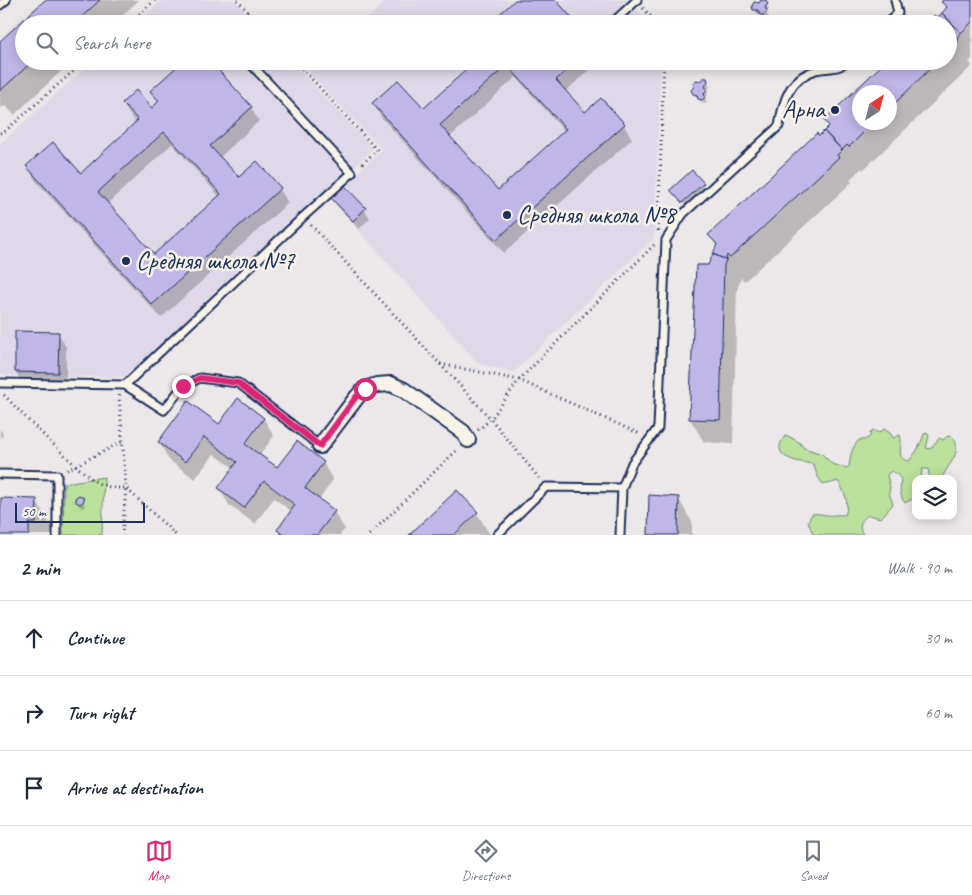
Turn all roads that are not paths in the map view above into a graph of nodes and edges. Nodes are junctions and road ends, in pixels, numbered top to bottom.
1 (6, 0) edge
2 (637, 0) edge
3 (895, 0) edge
4 (0, 5) edge
5 (621, 15) edge
6 (896, 15) edge
7 (256, 70) edge
8 (816, 70) edge
9 (0, 383) edge
10 (122, 385) junction
11 (468, 440) road end
12 (320, 446) joint
13 (0, 474) edge
14 (622, 488) junction
15 (57, 535) edge
16 (497, 535) edge
17 (620, 535) edge

1 - 4 lane
2 - 5 lane
3 - 6 lane
7 - 10 lane
8 - 14 lane
9 - 10 lane
10 - 12 lane
11 - 12 street
13 - 15 lane
14 - 16 lane
14 - 17 lane

